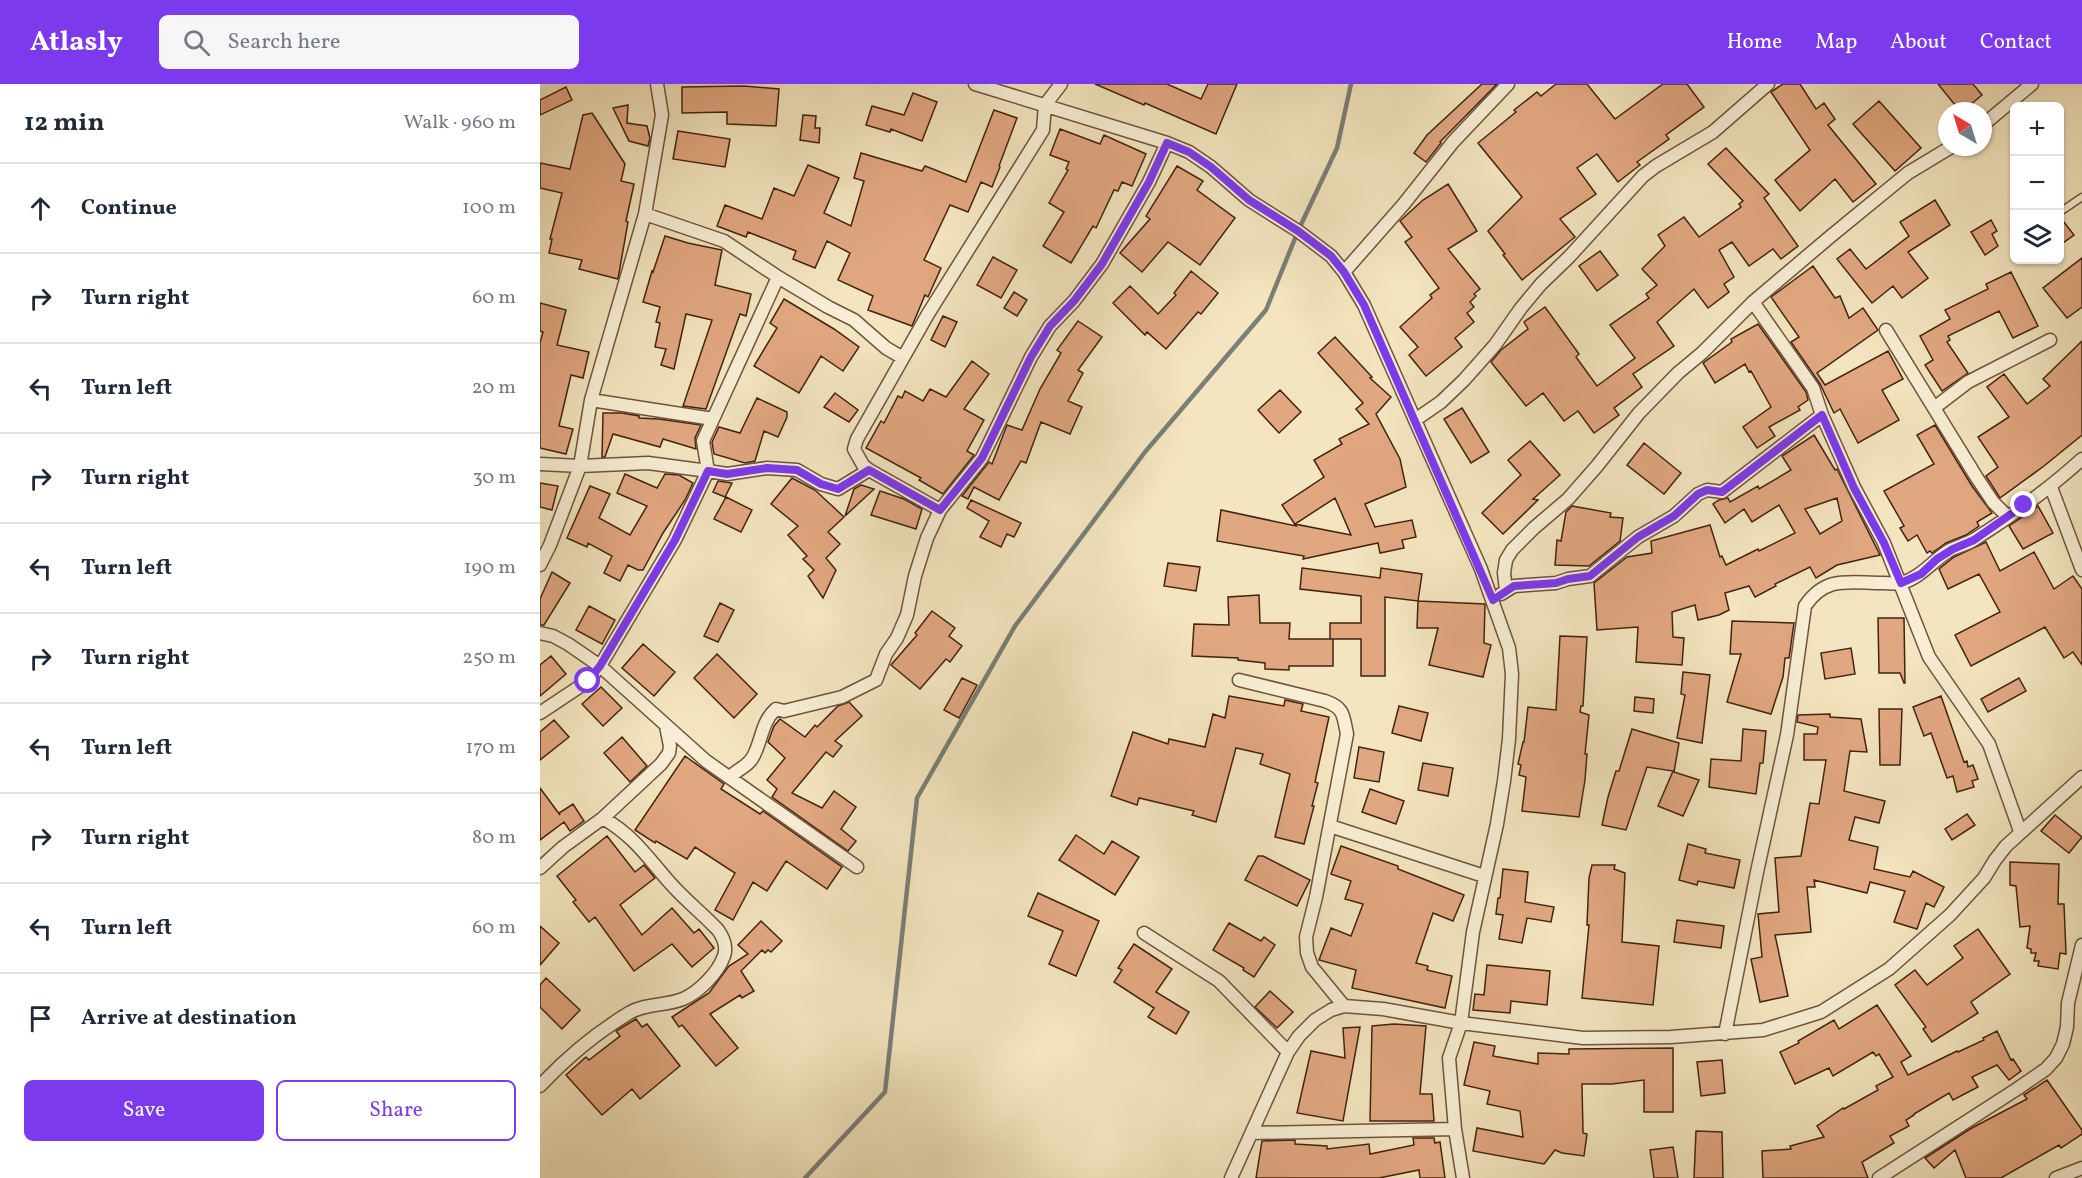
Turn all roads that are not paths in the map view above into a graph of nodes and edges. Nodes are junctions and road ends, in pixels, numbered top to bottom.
1 (657, 84) edge
2 (975, 84) edge
3 (1061, 84) edge
4 (1508, 84) edge
5 (1768, 84) edge
6 (2032, 84) edge
7 (1045, 105) junction
8 (1992, 117) edge
9 (1167, 143) junction
10 (1938, 155) edge
11 (2082, 197) edge
12 (2063, 210) edge
13 (645, 214) junction
14 (1344, 272) junction
15 (778, 277) junction
16 (1754, 303) junction
17 (1886, 330) dead end
18 (2050, 340) dead end
19 (903, 358) junction
20 (591, 400) junction
21 (1934, 408) junction
22 (1822, 415) junction
23 (713, 419) junction
24 (1415, 420) junction
25 (2082, 459) edge
26 (540, 464) edge
27 (580, 466) junction
28 (869, 470) junction
29 (708, 471) junction
30 (2051, 487) junction
31 (940, 510) junction
32 (2007, 516) junction
33 (540, 565) edge
34 (2082, 570) edge
35 (1901, 583) junction
36 (1506, 590) junction
37 (1493, 600) junction
38 (540, 633) edge
39 (600, 666) junction
40 (1239, 680) dead end
41 (540, 713) edge
42 (665, 724) junction
43 (730, 777) junction
44 (2082, 777) edge
45 (603, 818) junction
46 (1330, 826) junction
47 (2020, 831) junction
48 (857, 867) dead end
49 (540, 868) edge
50 (1484, 876) junction
51 (1144, 933) dead end
52 (2082, 945) edge
53 (1344, 1006) junction
54 (1461, 1023) junction
55 (1725, 1034) junction
56 (1288, 1052) junction
57 (540, 1086) edge
58 (1455, 1129) junction
59 (1252, 1133) junction
60 (2082, 1168) edge
61 (1231, 1178) edge
62 (1463, 1178) edge
63 (1879, 1178) edge
64 (2056, 1178) edge

1 - 13 street
2 - 7 street
3 - 7 street
4 - 14 street
5 - 24 street
6 - 8 street
7 - 9 street
7 - 19 street
9 - 14 street
9 - 31 street
10 - 16 street
11 - 12 lane
13 - 15 street
13 - 20 street
14 - 24 street
15 - 19 street
15 - 23 street
16 - 22 street
16 - 36 street
17 - 21 street
18 - 21 street
19 - 28 street
20 - 23 street
20 - 27 street
21 - 32 street
22 - 35 street
22 - 36 street
23 - 29 street
24 - 37 street
25 - 30 street
26 - 27 street
27 - 29 street
27 - 33 street
28 - 29 street
28 - 31 street
29 - 39 street
30 - 32 street
30 - 34 street
31 - 43 street
32 - 35 street
35 - 47 street
35 - 55 street
36 - 37 street
37 - 50 street
38 - 39 street
39 - 41 street
39 - 42 street
40 - 46 street
42 - 43 street
42 - 45 street
43 - 48 street
44 - 47 street
45 - 49 street
45 - 57 street
46 - 50 street
46 - 53 street
47 - 55 street
50 - 54 street
51 - 56 street
52 - 63 street
53 - 54 street
53 - 56 street
54 - 55 street
54 - 58 street
56 - 59 street
58 - 59 street
58 - 62 street
59 - 61 street
60 - 64 street

